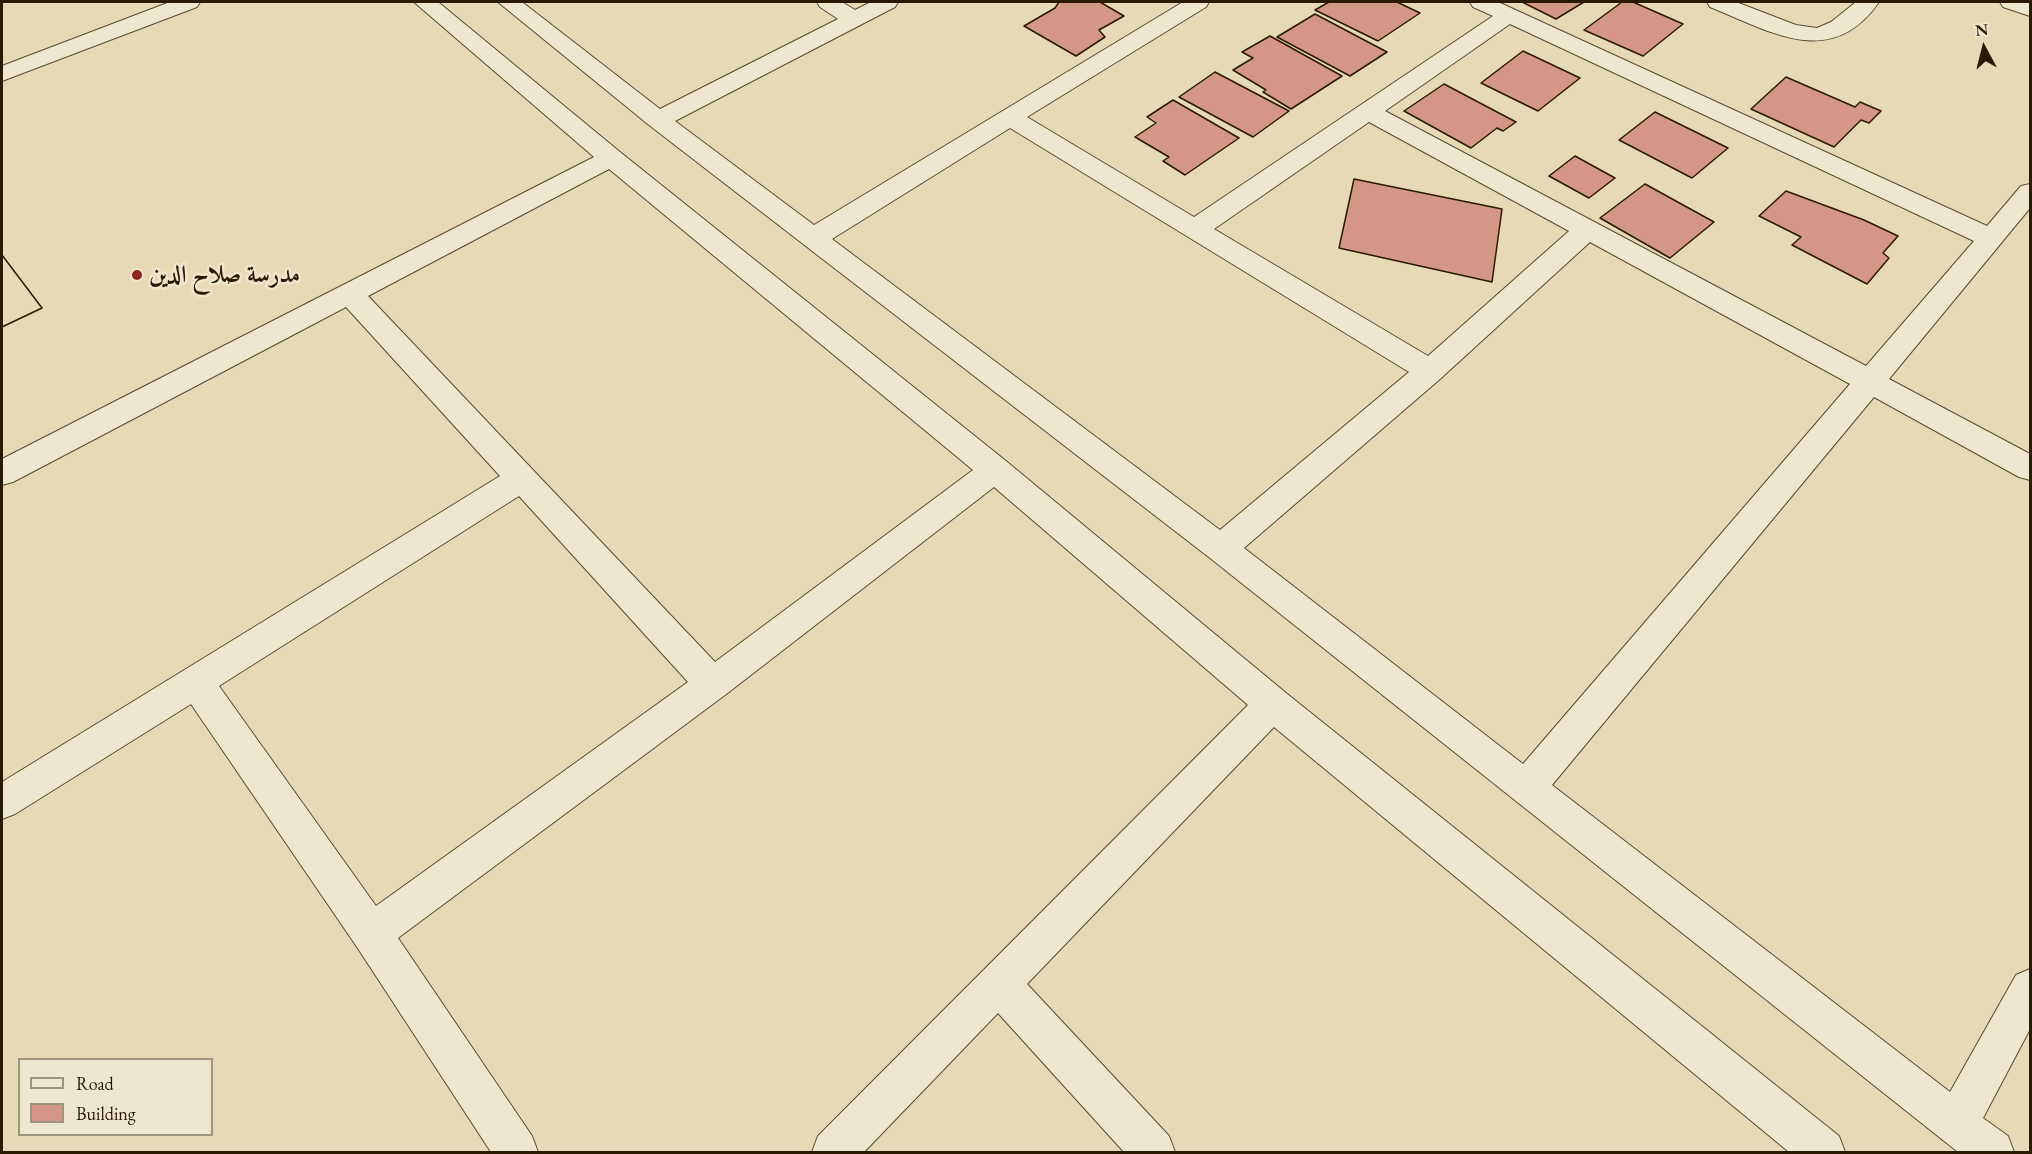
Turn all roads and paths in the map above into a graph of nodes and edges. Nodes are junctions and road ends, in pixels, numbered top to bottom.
1 (189, 2) edge
2 (425, 2) edge
3 (509, 2) edge
4 (828, 2) edge
5 (887, 2) edge
6 (1481, 2) edge
7 (1718, 2) edge
8 (1868, 2) edge
9 (2011, 2) edge
10 (1182, 5) edge
11 (2031, 9) edge
12 (1509, 15) junction
13 (853, 19) junction
14 (2, 74) edge
15 (1367, 111) junction
16 (1009, 117) junction
17 (658, 120) junction
18 (611, 158) junction
19 (2031, 192) edge
20 (1195, 229) junction
21 (1588, 230) junction
22 (813, 238) junction
23 (1992, 239) junction
24 (350, 294) junction
25 (1430, 371) junction
26 (1871, 380) junction
27 (2031, 468) edge
28 (995, 470) junction
29 (2, 473) edge
30 (521, 478) junction
31 (1221, 549) junction
32 (195, 681) junction
33 (712, 684) junction
34 (1274, 704) junction
35 (1526, 788) junction
36 (2, 802) edge
37 (371, 933) junction
38 (999, 984) junction
39 (2031, 989) edge
40 (1956, 1124) junction
41 (516, 1152) edge
42 (834, 1152) edge
43 (1153, 1152) edge
44 (1823, 1152) edge
45 (1992, 1152) edge

1 - 14 street
2 - 18 street
3 - 17 street
4 - 13 street
5 - 13 street
6 - 12 street
7 - 8 street
9 - 11 street
10 - 16 street
12 - 15 street
12 - 23 street
13 - 17 street
15 - 20 street
15 - 21 street
16 - 20 street
16 - 22 street
17 - 22 street
18 - 24 street
18 - 28 street
19 - 23 street
20 - 25 street
21 - 25 street
21 - 26 street
22 - 31 street
23 - 26 street
24 - 29 street
24 - 30 street
25 - 31 street
26 - 27 street
26 - 35 street
28 - 33 street
28 - 34 street
30 - 32 street
30 - 33 street
31 - 35 street
32 - 36 street
32 - 37 street
33 - 37 street
34 - 38 street
34 - 44 street
35 - 40 street
37 - 41 street
38 - 42 street
38 - 43 street
39 - 40 street
40 - 45 street

